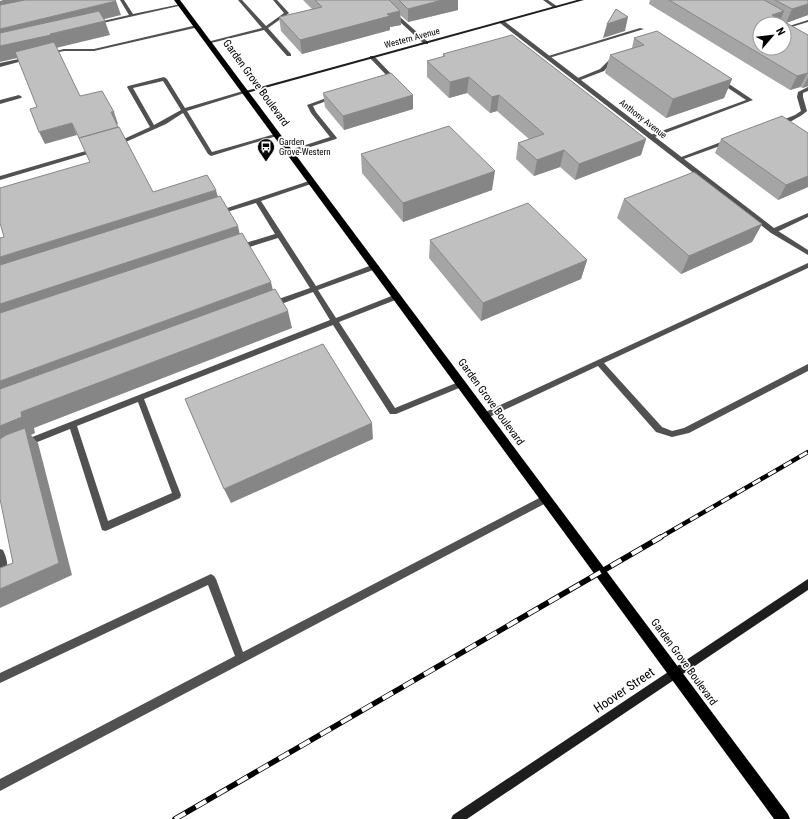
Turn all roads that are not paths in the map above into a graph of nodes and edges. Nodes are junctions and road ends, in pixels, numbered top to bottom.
1 (122, 0) edge
2 (240, 0) edge
3 (275, 0) edge
4 (378, 0) edge
5 (545, 0) edge
6 (582, 0) edge
7 (179, 3) edge
8 (556, 7) junction
9 (132, 16) junction
10 (808, 21) edge
11 (502, 22) junction
12 (93, 25) edge
13 (792, 25) edge
14 (197, 26) junction
15 (264, 29) junction
16 (792, 29) edge
17 (642, 30) dead end
18 (795, 31) edge
19 (209, 43) junction
20 (426, 43) junction
21 (43, 55) edge
22 (289, 55) dead end
23 (36, 56) edge
24 (620, 56) edge
25 (547, 57) junction
26 (372, 58) junction
27 (0, 65) edge
28 (718, 79) edge
29 (576, 80) junction
30 (387, 81) edge
31 (808, 89) edge
32 (245, 92) junction
33 (340, 95) edge
34 (20, 97) dead end
35 (0, 102) edge
36 (184, 110) junction
37 (768, 127) edge
38 (153, 128) junction
39 (277, 135) junction
40 (650, 137) junction
41 (738, 138) edge
42 (113, 145) edge
43 (106, 148) edge
44 (289, 152) junction
45 (679, 158) junction
46 (0, 178) edge
47 (312, 182) junction
48 (257, 200) junction
49 (212, 215) edge
50 (808, 215) edge
51 (772, 230) junction
52 (279, 235) junction
53 (229, 252) edge
54 (808, 253) edge
55 (808, 265) edge
56 (374, 267) junction
57 (314, 289) junction
58 (396, 297) junction
59 (267, 306) edge
60 (336, 320) junction
61 (599, 363) junction
62 (808, 367) edge
63 (461, 384) junction
64 (140, 398) junction
65 (484, 416) junction
66 (72, 424) junction
67 (16, 446) edge
68 (546, 499) junction
69 (0, 553) edge
70 (0, 569) edge
71 (808, 584) edge
72 (241, 659) junction
73 (674, 673) junction
74 (0, 678) edge
75 (0, 785) edge
76 (457, 819) edge
77 (783, 819) edge

1 - 9 street
2 - 15 street
3 - 15 street
4 - 20 street
5 - 8 street
6 - 8 street, Western Avenue
7 - 9 street
7 - 14 main road, Garden Grove Boulevard
8 - 11 street, Western Avenue
9 - 12 street
10 - 13 street
11 - 20 street, Western Avenue
11 - 25 street, Anthony Avenue
14 - 19 main road, Garden Grove Boulevard
14 - 21 street
15 - 19 street
15 - 22 street
16 - 18 street
17 - 25 street
19 - 32 main road, Garden Grove Boulevard
20 - 26 street, Western Avenue
23 - 27 street
24 - 29 street
25 - 29 street, Anthony Avenue
26 - 30 street
26 - 32 street, Western Avenue
28 - 40 street
29 - 40 street, Anthony Avenue
31 - 37 street
32 - 36 street
32 - 39 main road, Garden Grove Boulevard
33 - 44 street
34 - 35 street
36 - 38 street
36 - 38 street
36 - 39 street
38 - 42 street
39 - 44 main road, Garden Grove Boulevard
40 - 45 street, Anthony Avenue
41 - 45 street
43 - 46 street
44 - 47 main road, Garden Grove Boulevard
45 - 51 street, Anthony Avenue
47 - 48 street
47 - 56 main road, Garden Grove Boulevard
48 - 49 street
48 - 52 street
50 - 51 street
51 - 54 street, Anthony Avenue
52 - 53 street
52 - 57 street
55 - 61 street
56 - 57 street
56 - 58 main road, Garden Grove Boulevard
57 - 59 street
57 - 60 street
58 - 60 street
58 - 63 main road, Garden Grove Boulevard
60 - 63 street
60 - 64 street
61 - 62 street
61 - 65 street
63 - 65 main road, Garden Grove Boulevard
64 - 66 street
64 - 66 street
65 - 68 main road, Garden Grove Boulevard
66 - 67 street
68 - 72 street
68 - 73 main road, Garden Grove Boulevard
69 - 70 street
71 - 73 street, Hoover Street
72 - 74 street
72 - 75 street
73 - 76 street, Hoover Street
73 - 77 main road, Garden Grove Boulevard

